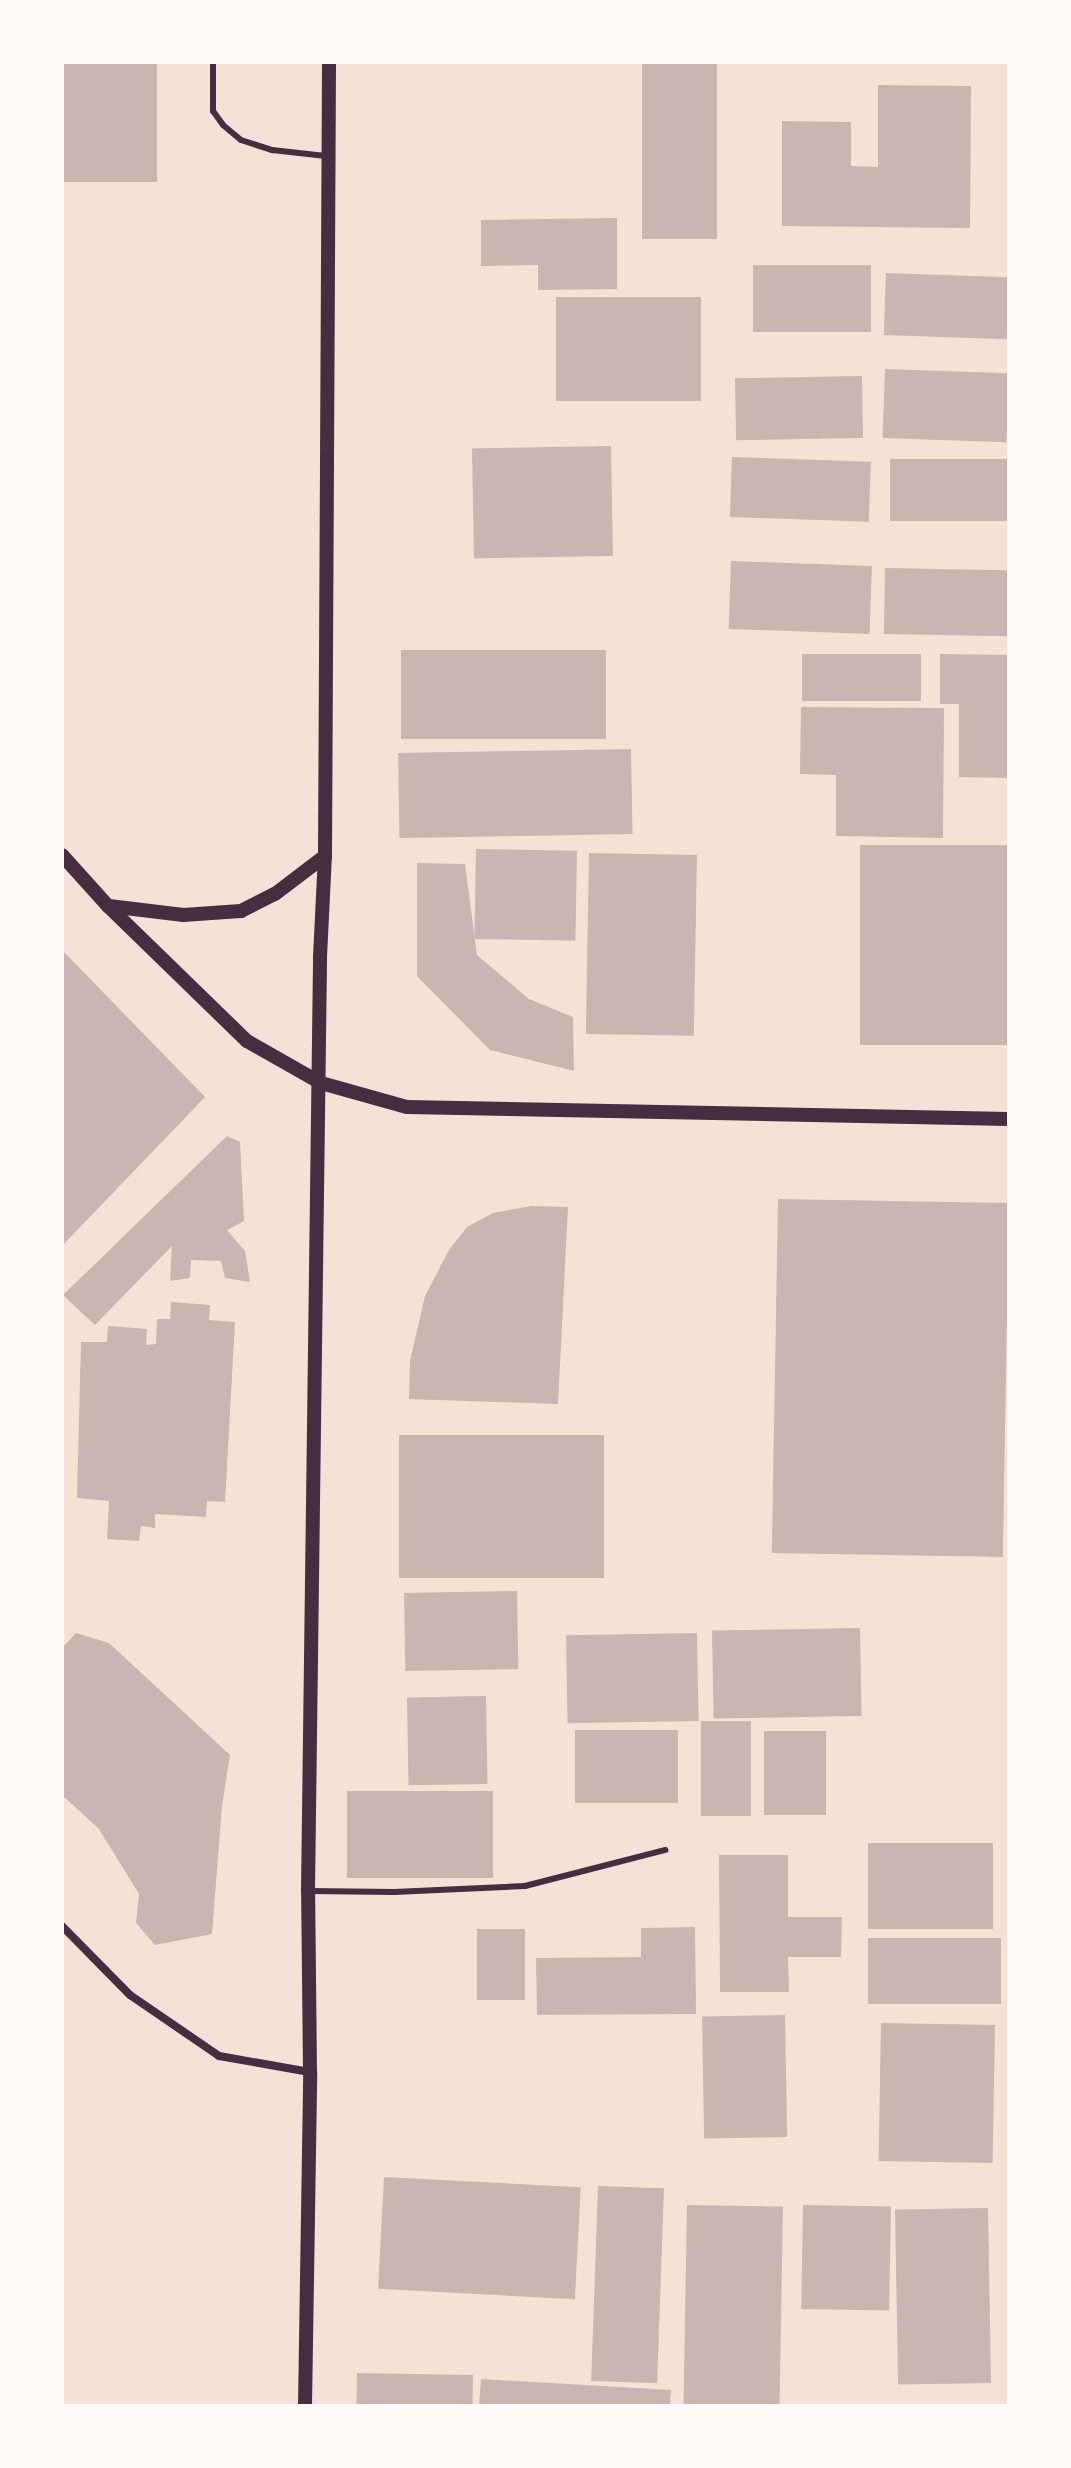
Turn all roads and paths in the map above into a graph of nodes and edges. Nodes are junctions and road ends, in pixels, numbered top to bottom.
1 (213, 62) edge
2 (329, 62) edge
3 (328, 156) junction
4 (62, 855) edge
5 (325, 856) junction
6 (108, 906) junction
7 (321, 1083) junction
8 (1009, 1119) edge
9 (665, 1850) dead end
10 (308, 1891) junction
11 (62, 1926) edge
12 (310, 2072) junction
13 (305, 2406) edge

1 - 3 lane
2 - 3 street
3 - 5 street
4 - 6 street
5 - 6 street
5 - 7 street
6 - 7 street
7 - 8 street
7 - 10 street
9 - 10 lane
10 - 12 street
11 - 12 street
12 - 13 street

